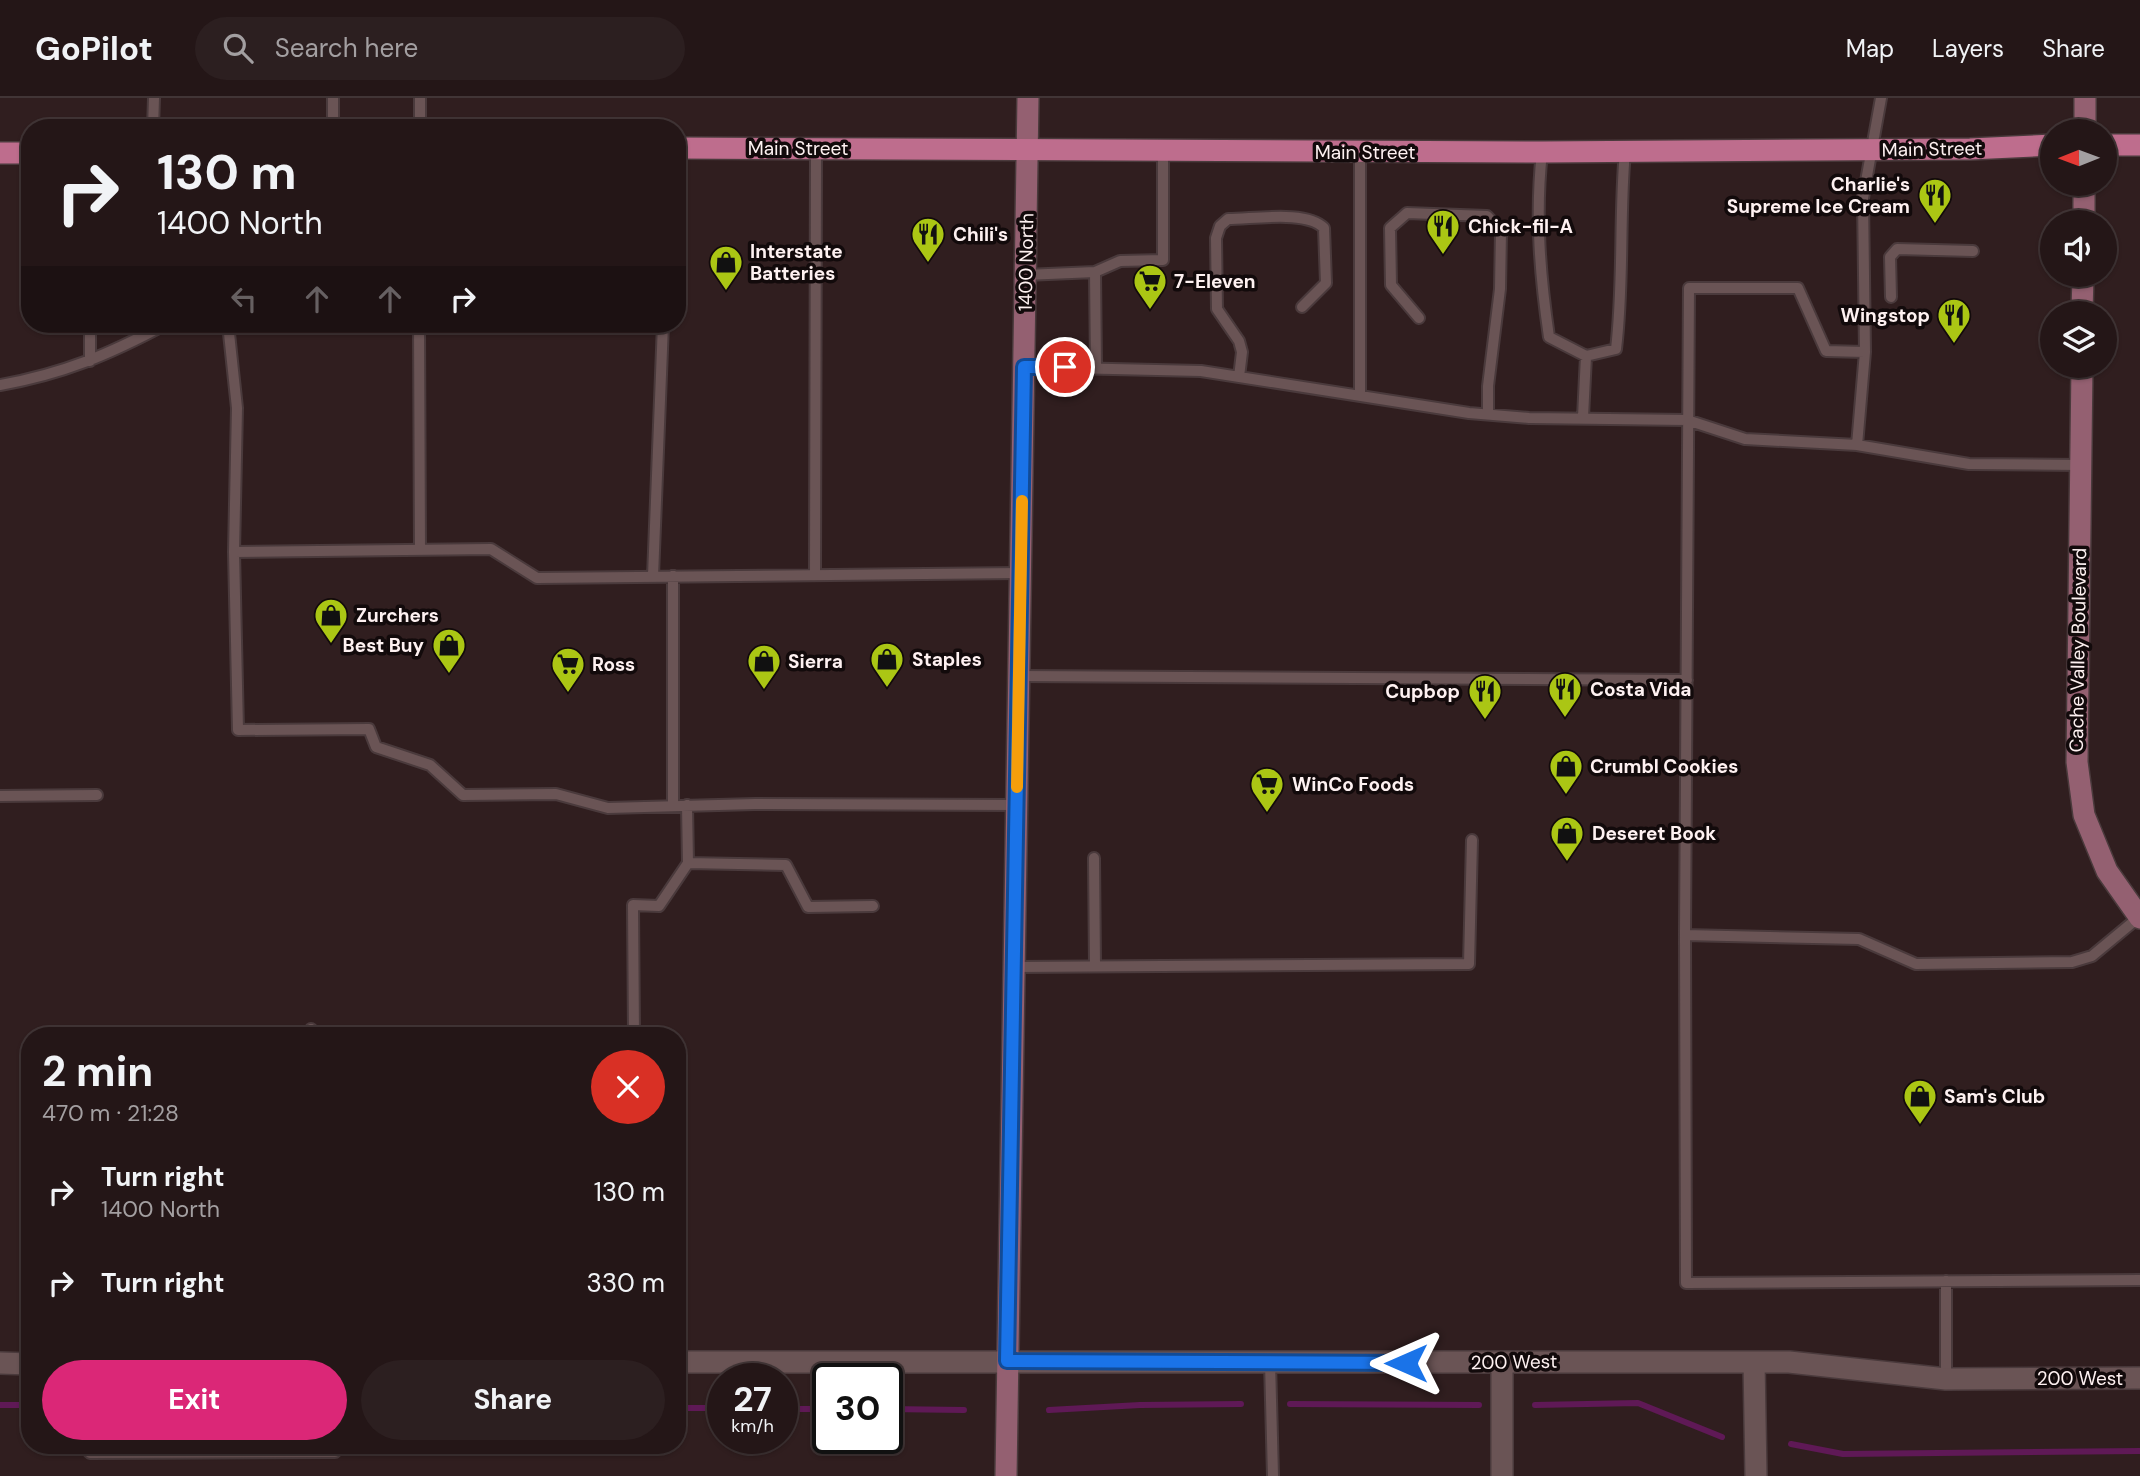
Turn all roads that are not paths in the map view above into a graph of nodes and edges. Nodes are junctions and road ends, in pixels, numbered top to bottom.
1 (154, 98) edge
2 (333, 98) edge
3 (420, 98) edge
4 (1028, 98) edge
5 (1881, 98) edge
6 (2085, 98) edge
7 (153, 119) edge
8 (332, 119) edge
9 (420, 119) edge
10 (2085, 119) edge
11 (2040, 145) edge
12 (2118, 145) edge
13 (2140, 145) edge
14 (686, 148) edge
15 (816, 148) junction
16 (1028, 148) junction
17 (1163, 149) junction
18 (1625, 150) junction
19 (1872, 150) junction
20 (1360, 152) junction
21 (1542, 152) junction
22 (0, 153) edge
23 (21, 153) edge
24 (1973, 251) dead end
25 (1096, 272) junction
26 (1025, 275) junction
27 (1891, 297) dead end
28 (1302, 307) dead end
29 (1419, 318) dead end
30 (90, 333) edge
31 (149, 333) edge
32 (229, 333) edge
33 (419, 333) edge
34 (663, 333) edge
35 (1865, 352) junction
36 (1586, 356) junction
37 (90, 361) junction
38 (1024, 367) junction
39 (1096, 368) junction
40 (1240, 377) junction
41 (2082, 378) edge
42 (0, 386) edge
43 (1360, 395) junction
44 (1488, 414) junction
45 (1583, 417) junction
46 (1687, 420) junction
47 (1857, 445) junction
48 (2080, 465) junction
49 (420, 550) junction
50 (234, 552) junction
51 (1020, 573) junction
52 (815, 574) junction
53 (653, 576) junction
54 (673, 576) junction
55 (1018, 676) junction
56 (1687, 680) junction
57 (97, 795) dead end
58 (0, 796) edge
59 (687, 805) junction
60 (1016, 805) junction
61 (673, 806) junction
62 (1472, 840) dead end
63 (1094, 858) dead end
64 (688, 863) junction
65 (873, 906) dead end
66 (2140, 918) edge
67 (1685, 935) junction
68 (1095, 966) junction
69 (1013, 967) junction
70 (634, 1027) edge
71 (2140, 1280) edge
72 (1947, 1281) junction
73 (1007, 1361) junction
74 (686, 1362) edge
75 (1270, 1362) junction
76 (1755, 1362) junction
77 (0, 1363) edge
78 (21, 1364) edge
79 (1502, 1364) junction
80 (2140, 1378) edge
81 (1946, 1379) junction
82 (1006, 1476) edge
83 (1273, 1476) edge
84 (1502, 1476) edge
85 (1756, 1476) edge

1 - 7 lane
2 - 8 lane
3 - 9 lane
4 - 16 main road, 1400 North
5 - 19 lane
6 - 10 main road
11 - 19 main road, Main Street
12 - 13 main road
14 - 15 main road, Main Street
15 - 16 main road, Main Street
15 - 52 lane
16 - 17 main road, Main Street
16 - 26 main road, 1400 North
17 - 20 main road, Main Street
17 - 25 lane
18 - 19 main road, Main Street
18 - 21 main road, Main Street
18 - 36 lane
19 - 35 lane
20 - 21 main road, Main Street
20 - 43 lane
21 - 36 lane
22 - 23 main road
24 - 27 lane
25 - 26 lane
25 - 39 lane
26 - 38 main road, 1400 North
28 - 40 lane
29 - 44 lane
30 - 37 lane
31 - 37 lane
32 - 50 lane
33 - 49 lane
34 - 53 lane
35 - 46 lane
35 - 47 lane
36 - 45 lane
37 - 42 lane
38 - 39 lane
38 - 51 main road, 1400 North
39 - 40 lane
40 - 43 lane
41 - 48 main road, Cache Valley Boulevard
43 - 44 lane
44 - 45 lane
45 - 46 lane
46 - 47 lane
46 - 56 lane
47 - 48 lane
48 - 66 main road, Cache Valley Boulevard
49 - 50 lane
49 - 53 lane
50 - 61 lane
51 - 52 lane
51 - 55 main road, 1400 North
52 - 54 lane
53 - 54 lane
54 - 61 lane
55 - 56 lane
55 - 60 main road, 1400 North
56 - 67 lane
57 - 58 lane
59 - 60 lane
59 - 61 lane
59 - 64 lane
60 - 69 main road, 1400 North
62 - 68 lane
63 - 68 lane
64 - 65 lane
64 - 70 lane
66 - 67 lane
67 - 72 lane
68 - 69 lane
69 - 73 main road, 1400 North
71 - 72 lane
72 - 81 lane
73 - 74 street, 200 West
73 - 75 street, 200 West
73 - 82 main road, 1400 North
75 - 79 street, 200 West
75 - 83 lane
76 - 79 street, 200 West
76 - 81 street, 200 West
76 - 85 street
77 - 78 street
79 - 84 street
80 - 81 street, 200 West

